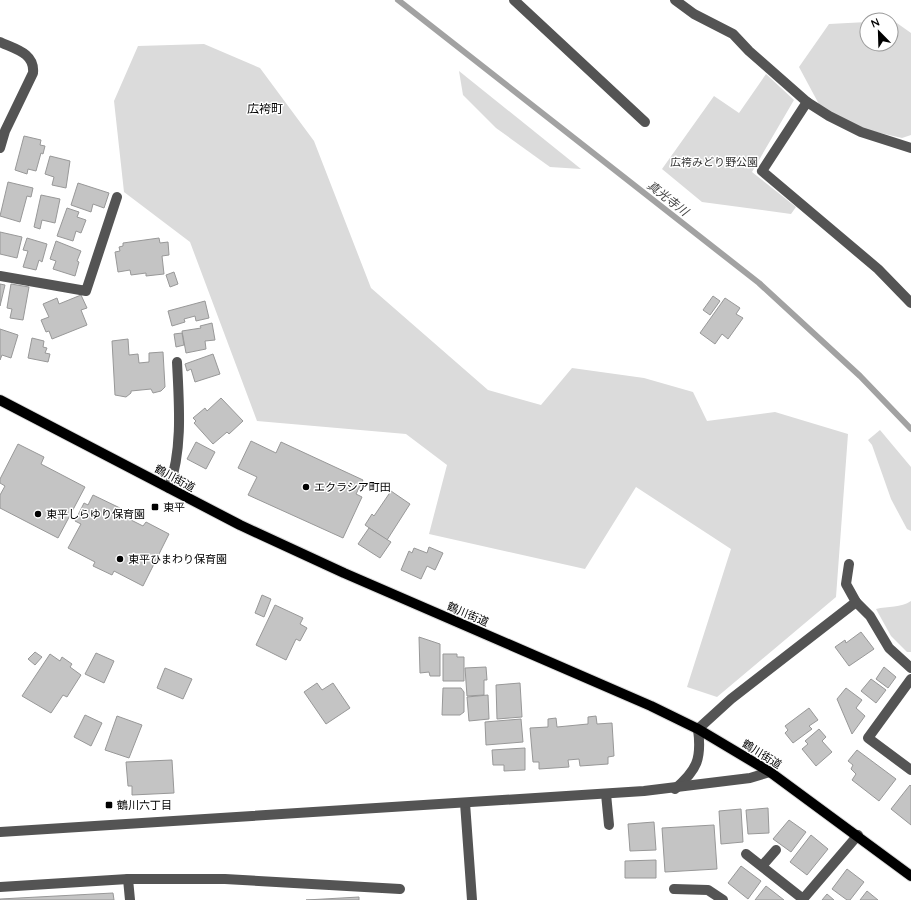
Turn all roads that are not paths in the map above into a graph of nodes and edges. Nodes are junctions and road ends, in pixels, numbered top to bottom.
1 (514, 0) edge
2 (675, 0) edge
3 (0, 42) edge
4 (807, 102) junction
5 (645, 122) dead end
6 (0, 148) edge
7 (911, 148) edge
8 (117, 197) dead end
9 (0, 276) edge
10 (911, 303) edge
11 (177, 362) dead end
12 (0, 400) edge
13 (168, 488) junction
14 (849, 564) dead end
15 (856, 602) junction
16 (911, 668) edge
17 (911, 679) edge
18 (698, 729) junction
19 (911, 770) edge
20 (770, 772) junction
21 (675, 789) junction
22 (606, 794) junction
23 (465, 803) junction
24 (609, 825) dead end
25 (0, 832) edge
26 (858, 835) junction
27 (776, 850) dead end
28 (746, 854) dead end
29 (762, 866) junction
30 (911, 876) edge
31 (128, 879) junction
32 (0, 887) edge
33 (400, 889) dead end
34 (674, 889) dead end
35 (130, 900) edge
36 (472, 900) edge
37 (723, 900) edge

1 - 5 street
2 - 4 street
3 - 6 street
4 - 7 street
4 - 10 street
8 - 9 street
11 - 13 street
12 - 13 main road, 鶴川街道
13 - 18 main road, 鶴川街道
14 - 15 street
15 - 16 street
15 - 18 street
17 - 19 street
18 - 20 main road, 鶴川街道
18 - 21 street
20 - 21 street
20 - 26 main road, 鶴川街道
21 - 22 street
22 - 23 street
22 - 24 street
23 - 25 street
23 - 36 street
26 - 29 street
26 - 30 main road, 鶴川街道
27 - 29 street
28 - 29 street
31 - 32 street
31 - 33 street
31 - 35 street
34 - 37 street

